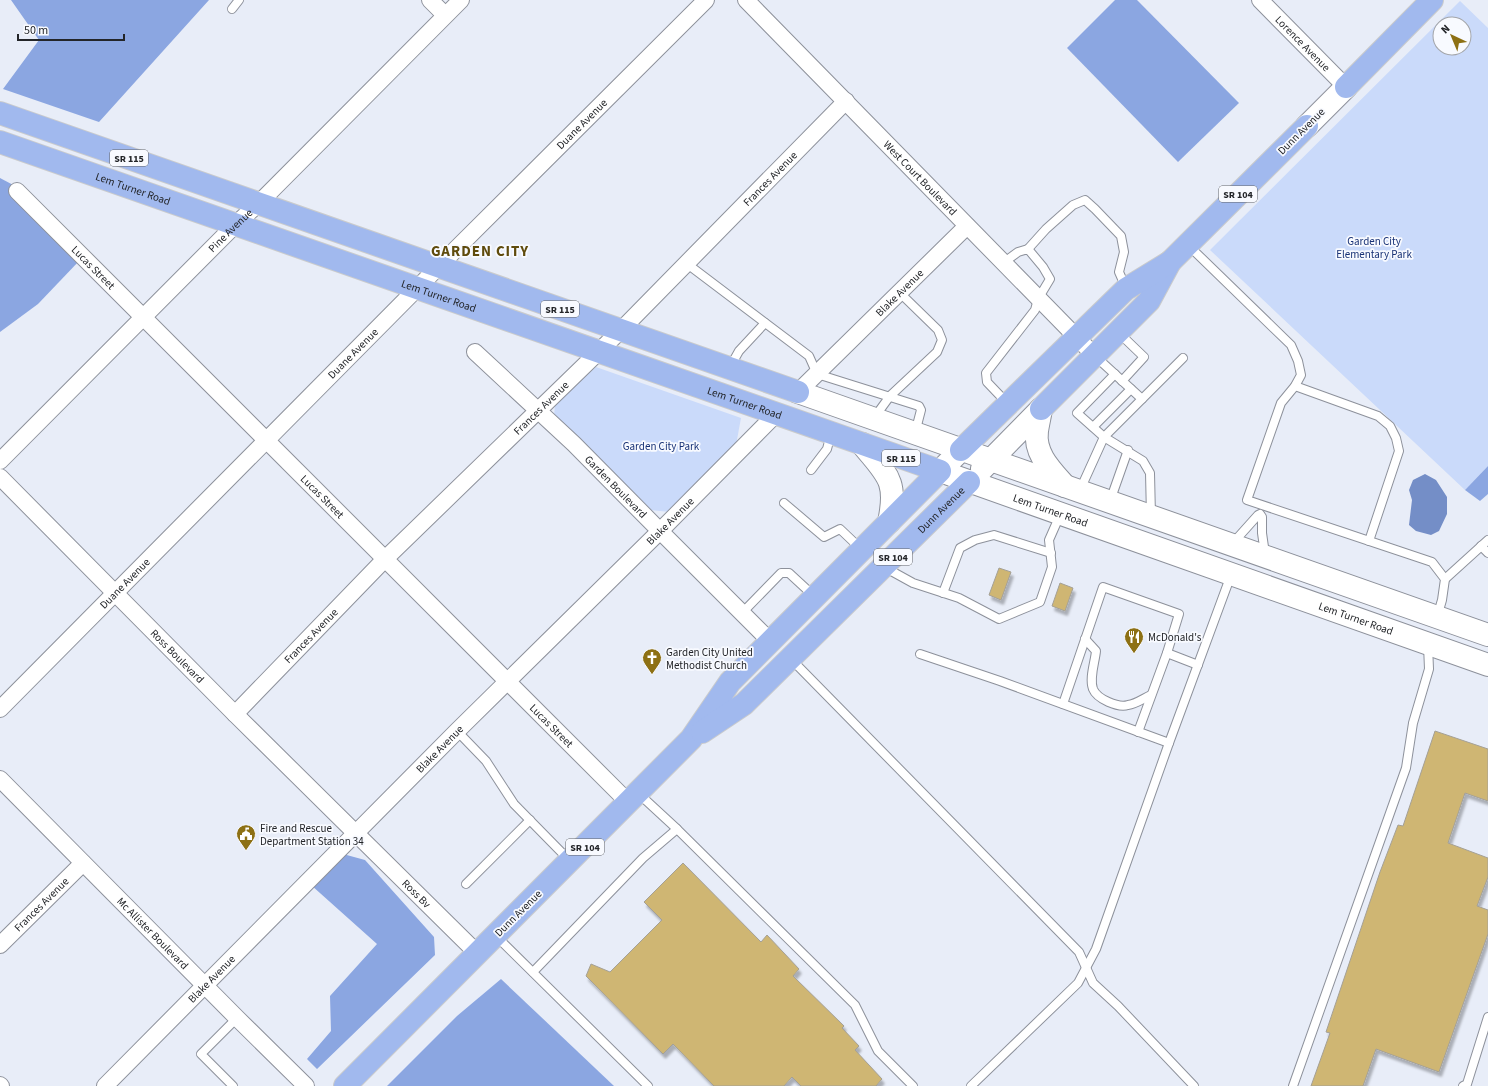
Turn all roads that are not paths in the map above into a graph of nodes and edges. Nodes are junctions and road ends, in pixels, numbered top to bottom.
1 (239, 0) edge
2 (430, 0) edge
3 (461, 0) edge
4 (706, 0) edge
5 (746, 0) edge
6 (1260, 0) edge
7 (1432, 0) edge
8 (232, 9) dead end
9 (445, 16) junction
10 (1346, 87) junction
11 (846, 101) junction
12 (0, 113) edge
13 (0, 142) edge
14 (18, 190) dead end
15 (258, 204) junction
16 (236, 225) junction
17 (967, 226) junction
18 (1187, 245) junction
19 (1028, 248) junction
20 (1170, 262) junction
21 (686, 263) junction
22 (1003, 263) junction
23 (439, 267) junction
24 (416, 289) junction
25 (1126, 289) junction
26 (900, 292) junction
27 (1038, 299) junction
28 (144, 317) junction
29 (765, 323) junction
30 (621, 330) junction
31 (1118, 332) junction
32 (1076, 337) junction
33 (475, 352) dead end
34 (599, 352) junction
35 (1094, 355) junction
36 (1183, 358) dead end
37 (729, 368) junction
38 (817, 374) junction
39 (1115, 374) junction
40 (1122, 381) junction
41 (1295, 386) junction
42 (1131, 389) junction
43 (798, 392) junction
44 (890, 396) junction
45 (1142, 399) junction
46 (1008, 404) junction
47 (1041, 409) junction
48 (538, 411) junction
49 (776, 414) junction
50 (874, 419) junction
51 (1093, 427) junction
52 (831, 434) junction
53 (914, 434) junction
54 (1104, 437) junction
55 (266, 441) junction
56 (862, 444) junction
57 (961, 450) junction
58 (1128, 450) junction
59 (0, 460) edge
60 (991, 460) junction
61 (811, 470) dead end
62 (940, 472) junction
63 (0, 477) edge
64 (969, 482) junction
65 (1072, 488) junction
66 (1110, 502) junction
67 (784, 504) dead end
68 (1262, 510) junction
69 (1061, 514) junction
70 (1151, 516) junction
71 (889, 522) junction
72 (660, 532) junction
73 (1488, 540) edge
74 (1369, 541) junction
75 (1231, 545) junction
76 (1481, 546) junction
77 (862, 550) junction
78 (1051, 553) junction
79 (1488, 553) edge
80 (1265, 557) junction
81 (385, 559) junction
82 (884, 566) junction
83 (1231, 574) junction
84 (1445, 579) junction
85 (114, 593) junction
86 (943, 593) junction
87 (815, 597) junction
88 (742, 613) junction
89 (1437, 617) junction
90 (1488, 636) edge
91 (1085, 639) junction
92 (771, 642) junction
93 (1428, 644) junction
94 (1167, 653) junction
95 (920, 654) dead end
96 (790, 658) junction
97 (1198, 665) junction
98 (1488, 665) edge
99 (507, 682) junction
100 (1151, 695) junction
101 (1063, 704) junction
102 (0, 709) edge
103 (235, 714) junction
104 (457, 731) junction
105 (1138, 732) junction
106 (691, 739) junction
107 (1169, 743) junction
108 (0, 779) edge
109 (633, 797) junction
110 (530, 820) junction
111 (677, 829) junction
112 (356, 834) junction
113 (570, 861) junction
114 (83, 863) junction
115 (466, 884) dead end
116 (495, 935) junction
117 (0, 945) edge
118 (477, 953) junction
119 (1086, 967) junction
120 (533, 972) junction
121 (204, 985) junction
122 (1488, 1017) edge
123 (237, 1018) junction
124 (106, 1086) edge
125 (233, 1086) edge
126 (306, 1086) edge
127 (345, 1086) edge
128 (648, 1086) edge
129 (913, 1086) edge
130 (971, 1086) edge
131 (1194, 1086) edge
132 (1293, 1086) edge
133 (1463, 1086) edge

1 - 8 lane
2 - 9 street
3 - 9 street, Pine Avenue
4 - 23 street, Duane Avenue
5 - 11 street, West Court Boulevard
6 - 10 street, Lorence Avenue
7 - 10 main road, Dunn Avenue / SR 104
9 - 15 street, Pine Avenue
10 - 18 main road, Dunn Avenue / SR 104
11 - 17 street, West Court Boulevard
11 - 21 street, Frances Avenue
12 - 15 main road, SR 115
13 - 16 main road, Lem Turner Road / SR 115
14 - 28 street, Lucas Street
15 - 16 street, Pine Avenue
15 - 23 main road, SR 115
16 - 24 main road, Lem Turner Road / SR 115
16 - 28 street, Pine Avenue
17 - 22 street, West Court Boulevard
17 - 26 street, Blake Avenue
18 - 20 main road, Dunn Avenue / SR 104
18 - 41 lane
19 - 22 lane
19 - 25 lane
19 - 27 lane
20 - 25 main road, Dunn Avenue / SR 104
20 - 31 main road, Dunn Avenue / SR 104
21 - 29 lane
21 - 30 street, Frances Avenue
22 - 27 street, West Court Boulevard
23 - 24 street, Duane Avenue
23 - 30 main road, SR 115
24 - 34 main road, Lem Turner Road / SR 115
24 - 55 street, Duane Avenue
25 - 32 main road, Dunn Avenue / SR 104
26 - 38 street, Blake Avenue
26 - 44 lane
27 - 32 street, West Court Boulevard
27 - 46 lane
28 - 55 street, Lucas Street
28 - 59 street, Pine Avenue
29 - 37 lane
29 - 38 lane
30 - 34 street, Frances Avenue
30 - 37 main road, SR 115
31 - 35 main road, Dunn Avenue / SR 104
31 - 40 lane
32 - 35 street, West Court Boulevard
32 - 46 main road, Dunn Avenue / SR 104
33 - 48 street, Garden Boulevard
34 - 48 street, Frances Avenue
34 - 49 main road, Lem Turner Road / SR 115
35 - 39 lane
35 - 47 main road, Dunn Avenue / SR 104
36 - 45 lane
37 - 43 main road, SR 115
38 - 43 street, Blake Avenue
38 - 44 lane
39 - 40 lane
39 - 51 lane
40 - 42 lane
41 - 68 lane
41 - 74 lane
42 - 45 lane
42 - 51 lane
43 - 50 main road, SR 115
44 - 50 lane
44 - 53 lane
45 - 54 lane
46 - 57 main road, Dunn Avenue / SR 104
47 - 60 main road, Dunn Avenue / SR 104
47 - 65 main road
48 - 72 street, Garden Boulevard
48 - 81 street, Frances Avenue
49 - 52 main road, Lem Turner Road / SR 115
49 - 72 street, Blake Avenue
50 - 53 main road, SR 115
51 - 54 lane
52 - 56 main road, Lem Turner Road / SR 115
52 - 61 lane
53 - 57 main road, SR 115
54 - 58 lane
54 - 65 lane
55 - 81 street, Lucas Street
55 - 85 street, Duane Avenue
56 - 62 main road, Lem Turner Road / SR 115
56 - 71 main road
57 - 60 main road, SR 115
57 - 62 main road, Dunn Avenue / SR 104
58 - 66 lane
58 - 70 lane
60 - 64 main road, Dunn Avenue / SR 104
60 - 65 main road, SR 115
62 - 64 main road, Lem Turner Road / SR 115
62 - 71 main road, Dunn Avenue / SR 104
63 - 85 street, Ross Boulevard
64 - 69 main road, Lem Turner Road / SR 115
64 - 82 main road, Dunn Avenue / SR 104
65 - 66 main road, SR 115
66 - 70 main road, SR 115
67 - 77 lane
68 - 74 lane
68 - 75 lane
68 - 80 lane
69 - 78 lane
69 - 83 main road, Lem Turner Road / SR 115
70 - 75 main road, SR 115
71 - 77 main road, Dunn Avenue / SR 104
72 - 88 street, Garden Boulevard
72 - 99 street, Blake Avenue
73 - 76 lane
74 - 84 lane
75 - 80 main road, SR 115
76 - 79 lane
76 - 84 lane
77 - 87 main road, Dunn Avenue / SR 104
78 - 86 lane
78 - 86 lane
80 - 89 main road, SR 115
81 - 99 street, Lucas Street
81 - 103 street, Frances Avenue
82 - 86 lane
82 - 96 main road, Dunn Avenue / SR 104
83 - 93 main road, Lem Turner Road / SR 115
83 - 97 lane
84 - 89 lane
85 - 102 street, Duane Avenue
85 - 103 street, Ross Boulevard
87 - 88 lane
87 - 92 main road, Dunn Avenue / SR 104
88 - 92 street, Garden Boulevard
89 - 90 main road, SR 115
89 - 93 main road
91 - 94 lane
91 - 100 lane
91 - 101 lane
92 - 106 main road, Dunn Avenue / SR 104
93 - 98 main road, Lem Turner Road / SR 115
93 - 132 lane
94 - 97 lane
94 - 100 lane
95 - 101 lane
96 - 106 main road, Dunn Avenue / SR 104
96 - 119 lane
97 - 107 lane
99 - 104 street, Blake Avenue
99 - 109 street, Lucas Street
100 - 105 lane
101 - 105 lane
103 - 112 street, Ross Boulevard
104 - 110 lane
104 - 112 street, Blake Avenue
105 - 107 lane
106 - 109 main road, Dunn Avenue / SR 104
107 - 119 lane
108 - 114 street, Mc Allister Boulevard
109 - 111 lane
109 - 113 main road, Dunn Avenue / SR 104
110 - 113 lane
110 - 115 lane
111 - 120 lane
111 - 129 lane
112 - 118 street, Ross Bv
112 - 121 street, Blake Avenue
113 - 116 main road, Dunn Avenue / SR 104
114 - 117 street, Frances Avenue
114 - 121 street, Mc Allister Boulevard
116 - 118 main road, Dunn Avenue / SR 104
116 - 120 lane
118 - 127 main road, Dunn Avenue / SR 104
119 - 130 lane
119 - 131 lane
120 - 128 lane
121 - 123 street, Mc Allister Boulevard
121 - 124 street, Blake Avenue
122 - 133 lane
123 - 125 lane
123 - 126 street, Mc Allister Boulevard

